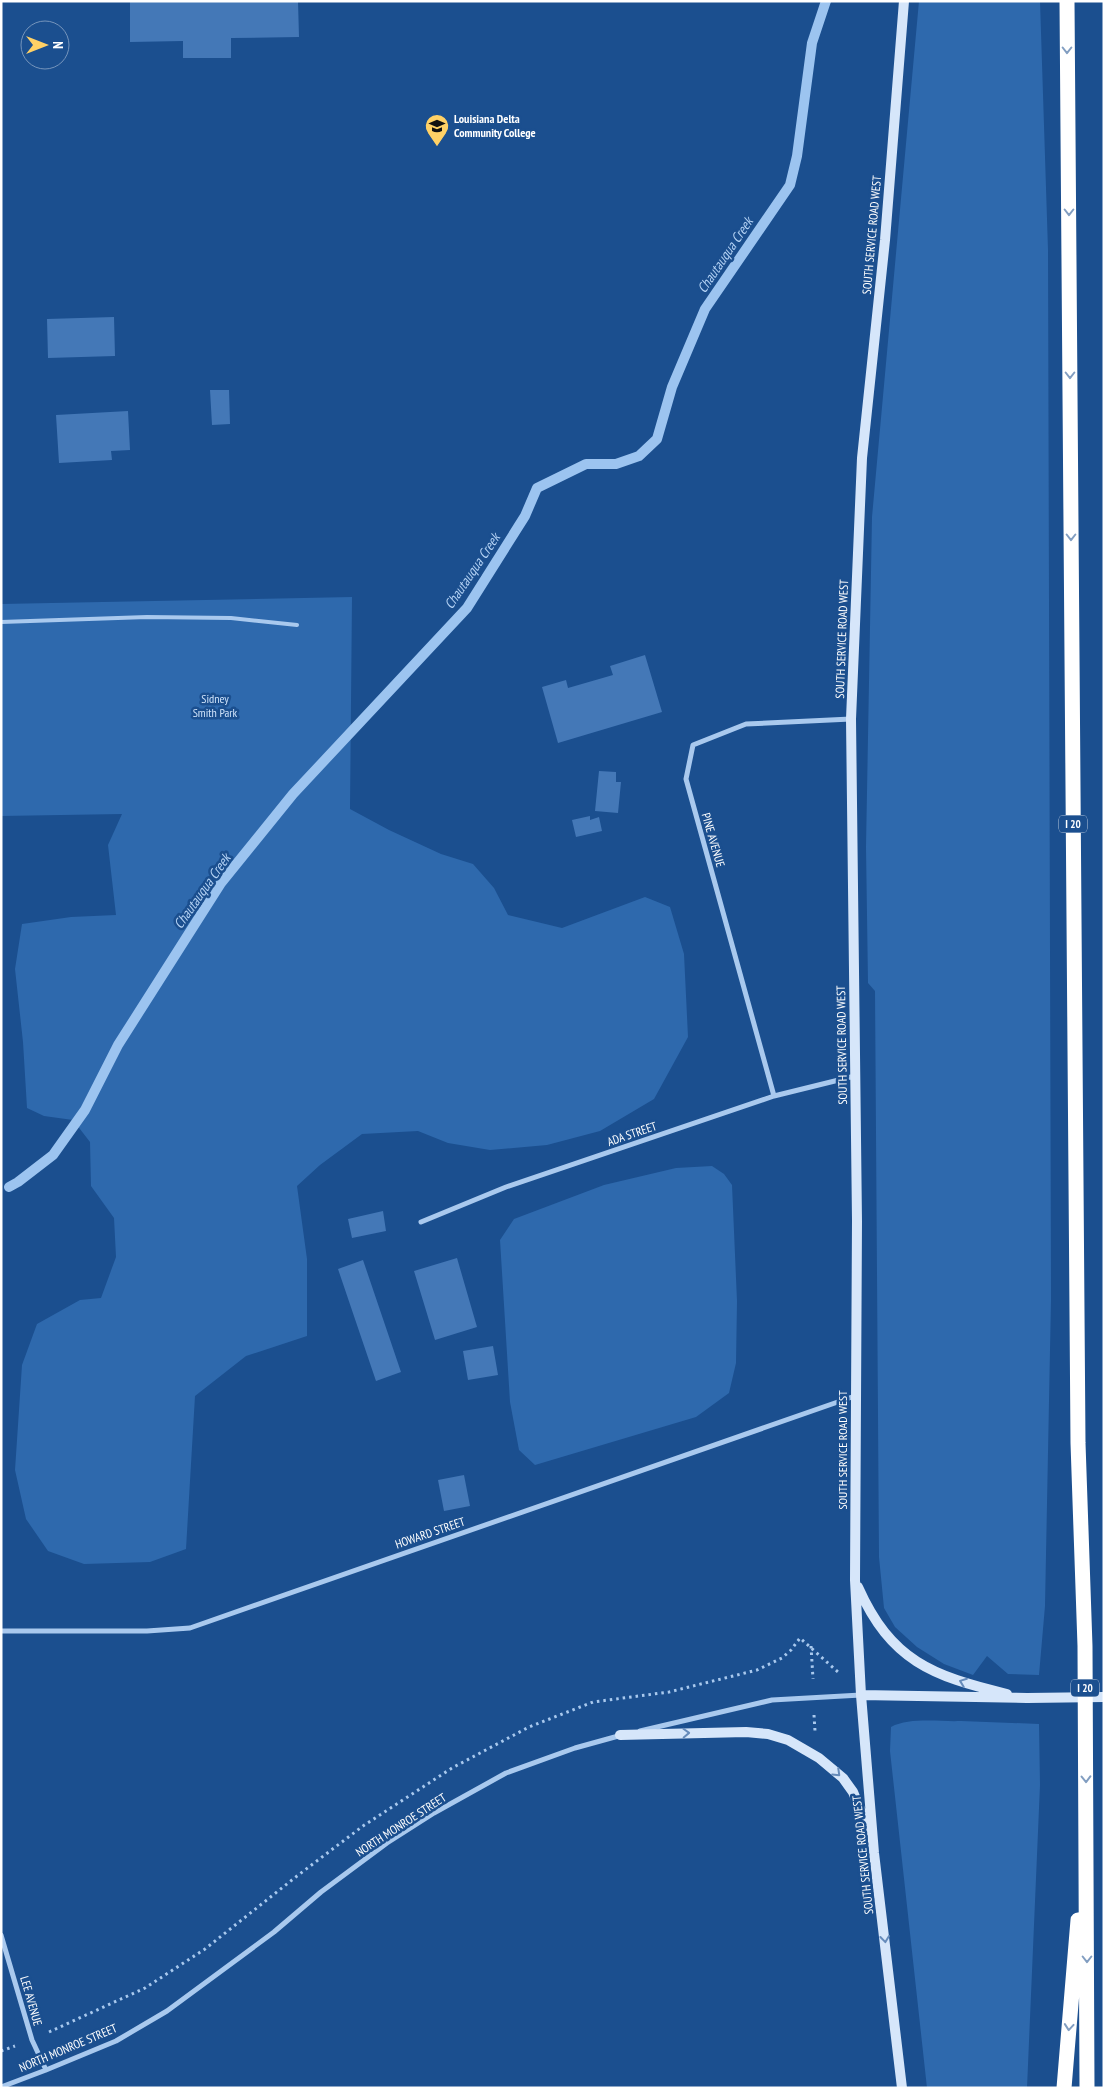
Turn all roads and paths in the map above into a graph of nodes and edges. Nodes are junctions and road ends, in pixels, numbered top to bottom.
1 (904, 1) edge
2 (1067, 1) edge
3 (1, 622) edge
4 (297, 625) dead end
5 (851, 719) junction
6 (855, 1076) junction
7 (774, 1096) junction
8 (421, 1222) dead end
9 (856, 1396) junction
10 (855, 1580) junction
11 (1, 1631) edge
12 (800, 1638) dead end
13 (861, 1695) junction
14 (1104, 1697) edge
15 (1027, 1698) junction
16 (620, 1735) junction
17 (1087, 1822) junction
18 (875, 1856) junction
19 (1, 1935) edge
20 (46, 2070) junction
21 (1, 2087) edge
22 (902, 2088) edge
23 (1064, 2088) edge
24 (1087, 2088) edge

1 - 5 main road, SOUTH SERVICE ROAD WEST
2 -> 17 highway, I 20
3 - 4 lane
5 - 6 main road, SOUTH SERVICE ROAD WEST
5 - 7 street, PINE AVENUE
6 - 7 street, ADA STREET
6 - 9 main road, SOUTH SERVICE ROAD WEST
7 - 8 street, ADA STREET
9 - 10 main road, SOUTH SERVICE ROAD WEST
9 - 11 street, HOWARD STREET
10 - 13 main road, SOUTH SERVICE ROAD WEST
15 -> 10 main road
12 - 13 path
13 - 15 main road
13 - 16 street, NORTH MONROE STREET
13 - 18 main road, SOUTH SERVICE ROAD WEST
14 - 15 main road
16 -> 18 main road
16 - 20 street, NORTH MONROE STREET
17 -> 23 highway
17 -> 24 highway, I 20
18 -> 22 main road, SOUTH SERVICE ROAD WEST
19 - 20 street, LEE AVENUE
20 - 21 street, NORTH MONROE STREET

